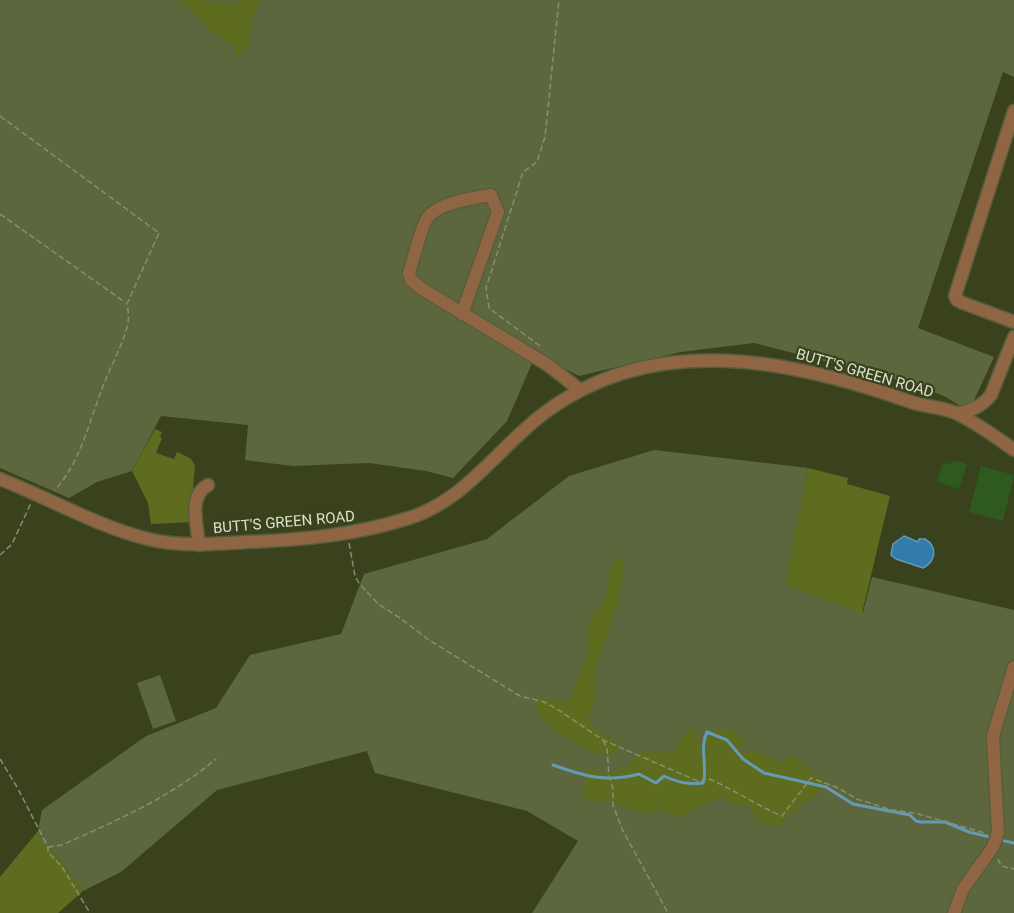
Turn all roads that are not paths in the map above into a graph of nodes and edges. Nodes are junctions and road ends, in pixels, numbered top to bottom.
1 (1014, 111) edge
2 (462, 314) junction
3 (1014, 322) edge
4 (1014, 337) edge
5 (1001, 371) junction
6 (1014, 374) edge
7 (580, 390) junction
8 (985, 402) junction
9 (957, 413) junction
10 (984, 430) junction
11 (1014, 450) edge
12 (0, 479) edge
13 (208, 485) dead end
14 (199, 545) junction
15 (1014, 667) edge
16 (954, 913) edge

1 - 3 street
2 - 2 street
2 - 7 street
4 - 5 street
5 - 6 street
5 - 8 street
7 - 9 street, BUTT'S GREEN ROAD
7 - 14 street, BUTT'S GREEN ROAD
8 - 9 street
8 - 10 street
9 - 10 street
10 - 11 street
12 - 14 street, BUTT'S GREEN ROAD
13 - 14 street
15 - 16 street

